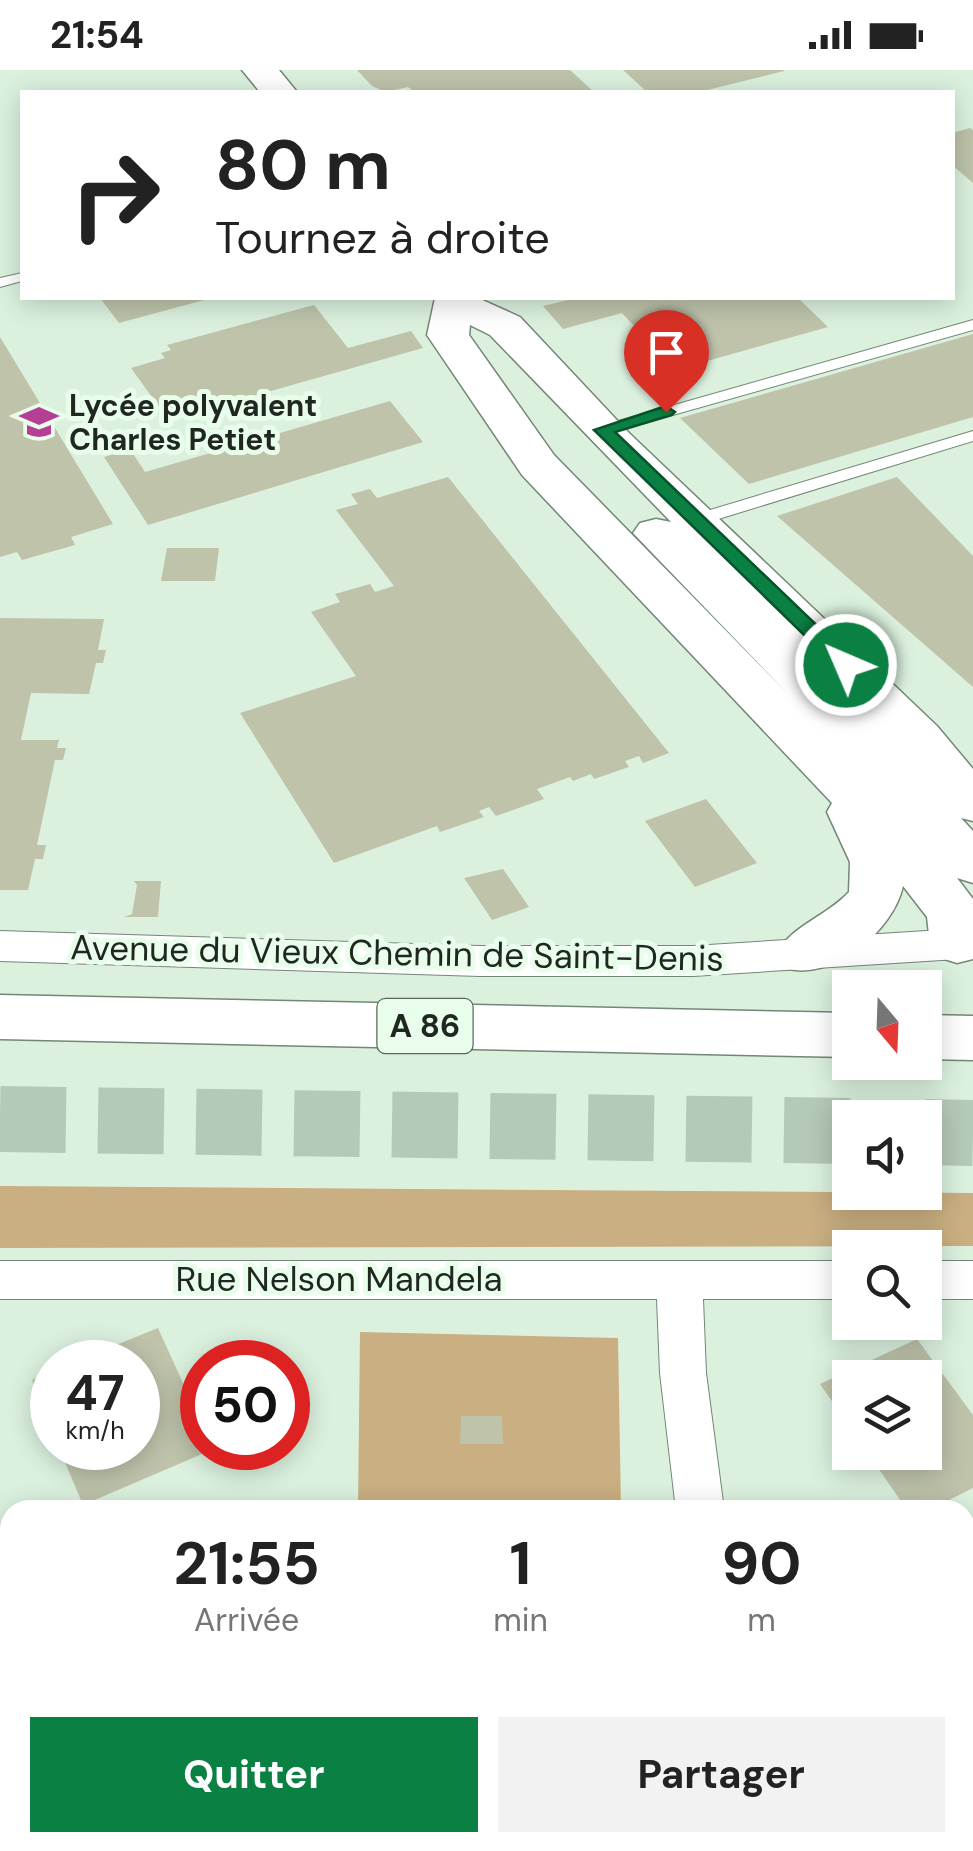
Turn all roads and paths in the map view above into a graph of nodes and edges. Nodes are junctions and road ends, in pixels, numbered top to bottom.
1 (260, 70) edge
2 (277, 90) edge
3 (452, 300) edge
4 (453, 300) edge
5 (454, 300) edge
6 (973, 325) edge
7 (603, 430) junction
8 (973, 436) edge
9 (696, 520) junction
10 (919, 738) junction
11 (836, 773) junction
12 (973, 784) edge
13 (973, 803) edge
14 (973, 864) edge
15 (965, 943) edge
16 (0, 946) edge
17 (804, 954) junction
18 (0, 1017) edge
19 (832, 1035) edge
20 (942, 1037) edge
21 (973, 1038) edge
22 (679, 1279) junction
23 (0, 1280) edge
24 (832, 1280) edge
25 (942, 1280) edge
26 (973, 1280) edge
27 (699, 1500) edge

1 - 2 main road
3 - 11 main road
4 - 14 main road
5 - 7 main road
6 - 7 lane
7 - 9 main road
8 - 9 lane
9 - 10 main road
10 - 12 main road
10 - 13 main road
11 - 15 main road
11 - 17 main road
15 - 17 street, Avenue du Vieux Chemin de Saint-Denis
16 - 17 street, Avenue du Vieux Chemin de Saint-Denis
18 - 19 main road, A 86
20 - 21 main road
22 - 23 street, Rue Nelson Mandela
22 - 24 street, Rue Nelson Mandela
22 - 27 street
25 - 26 street

